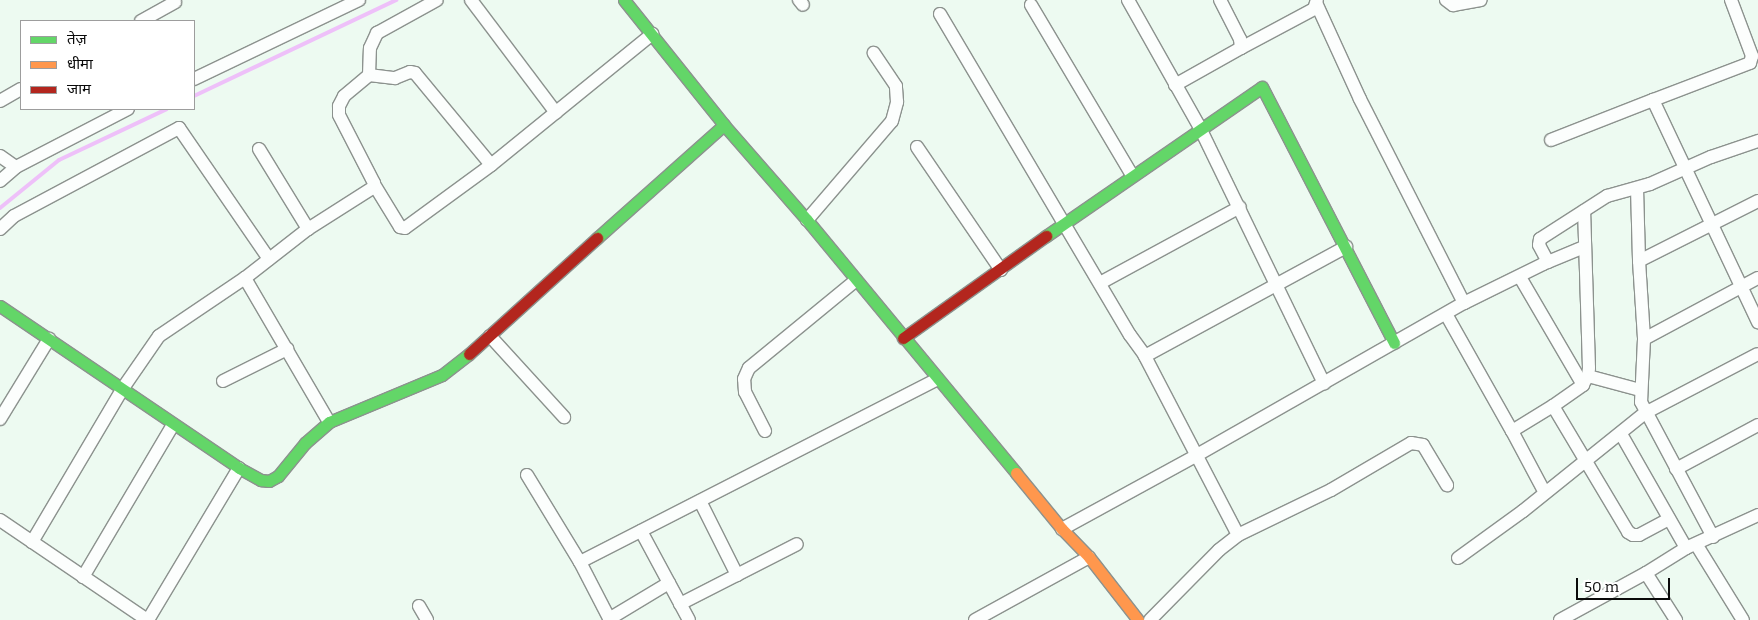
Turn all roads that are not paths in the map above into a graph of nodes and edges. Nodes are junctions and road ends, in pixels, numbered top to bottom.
1 (359, 0) edge
2 (437, 0) edge
3 (471, 0) edge
4 (624, 0) edge
5 (1128, 0) edge
6 (1220, 0) edge
7 (1446, 0) edge
8 (1481, 0) edge
9 (1731, 0) edge
10 (175, 2) dead end
11 (1317, 3) edge
12 (1031, 5) dead end
13 (940, 14) dead end
14 (143, 20) edge
15 (652, 34) junction
16 (1241, 48) junction
17 (874, 53) dead end
18 (369, 75) junction
19 (195, 79) edge
20 (1175, 85) junction
21 (20, 89) edge
22 (2, 97) edge
23 (1653, 100) junction
24 (126, 110) edge
25 (556, 113) junction
26 (724, 125) junction
27 (1200, 128) junction
28 (1551, 140) dead end
29 (1758, 141) edge
30 (917, 147) dead end
31 (259, 149) dead end
32 (0, 156) edge
33 (491, 165) junction
34 (16, 167) junction
35 (1685, 169) junction
36 (1132, 175) junction
37 (0, 181) edge
38 (375, 186) junction
39 (1637, 188) junction
40 (1758, 201) edge
41 (1240, 207) junction
42 (1584, 211) junction
43 (807, 220) junction
44 (1065, 223) junction
45 (1712, 223) junction
46 (0, 229) edge
47 (308, 229) junction
48 (1346, 247) junction
49 (1584, 247) junction
50 (269, 259) junction
51 (1639, 261) junction
52 (1548, 262) junction
53 (1001, 270) junction
54 (1520, 277) junction
55 (245, 278) junction
56 (1758, 278) edge
57 (855, 281) junction
58 (1100, 283) junction
59 (1275, 285) junction
60 (1742, 286) junction
61 (1464, 303) junction
62 (0, 306) edge
63 (1446, 314) junction
64 (1758, 322) edge
65 (490, 336) junction
66 (903, 338) junction
67 (49, 339) junction
68 (1644, 339) junction
69 (1394, 343) junction
70 (287, 349) junction
71 (1758, 354) edge
72 (1145, 356) junction
73 (936, 379) junction
74 (1586, 380) junction
75 (223, 381) dead end
76 (1324, 382) junction
77 (123, 388) junction
78 (1640, 390) junction
79 (1553, 406) junction
80 (1645, 413) junction
81 (564, 417) dead end
82 (0, 419) edge
83 (329, 422) junction
84 (172, 425) junction
85 (1758, 425) edge
86 (765, 431) dead end
87 (1512, 431) junction
88 (1621, 434) junction
89 (1197, 456) junction
90 (1586, 462) junction
91 (240, 468) junction
92 (1676, 469) junction
93 (527, 475) dead end
94 (1447, 485) dead end
95 (1545, 493) junction
96 (700, 501) junction
97 (1758, 516) edge
98 (1669, 519) junction
99 (0, 520) edge
100 (1062, 529) junction
101 (641, 531) junction
102 (1238, 535) junction
103 (1712, 537) junction
104 (32, 542) junction
105 (797, 544) dead end
106 (1691, 546) junction
107 (1089, 557) junction
108 (1458, 558) dead end
109 (580, 562) junction
110 (1646, 574) junction
111 (737, 575) junction
112 (83, 576) junction
113 (669, 583) junction
114 (680, 604) junction
115 (419, 606) dead end
116 (609, 619) edge
117 (1564, 619) edge
118 (147, 620) edge
119 (427, 620) edge
120 (689, 620) edge
121 (975, 620) edge
122 (1138, 620) edge
123 (1150, 620) edge
124 (1676, 620) edge
125 (1743, 620) edge

1 - 19 street
2 - 18 street
3 - 25 street
4 - 15 street
5 - 20 street
6 - 16 street
7 - 8 street
9 - 23 street
10 - 14 street
11 - 16 street
11 - 61 street
12 - 36 street
13 - 44 street
15 - 25 street
15 - 26 street
16 - 20 street
17 - 43 street
18 - 33 street
18 - 38 street
20 - 27 street
21 - 22 street
23 - 28 street
23 - 35 street
24 - 34 street
25 - 33 street
26 - 43 street
26 - 65 street
27 - 36 street
27 - 41 street
27 - 48 street
29 - 35 street
30 - 53 street
31 - 47 street
32 - 34 street
33 - 38 street
34 - 37 street
35 - 39 street
35 - 45 street
36 - 44 street
38 - 47 street
39 - 42 street
39 - 51 street
40 - 45 street
41 - 58 street
41 - 59 street
42 - 49 street
42 - 52 street
43 - 57 street
44 - 53 street
44 - 58 street
45 - 51 street
45 - 60 street
46 - 50 street
47 - 50 street
48 - 59 street
48 - 69 street
49 - 52 street
49 - 74 street
50 - 55 street
51 - 68 street
52 - 54 street
53 - 66 street
54 - 61 street
54 - 74 street
55 - 70 street
55 - 77 street
56 - 60 street
57 - 66 street
57 - 86 street
58 - 72 street
59 - 72 street
59 - 76 street
60 - 64 street
60 - 68 street
61 - 63 street
62 - 67 street
63 - 69 street
63 - 87 street
65 - 81 street
65 - 83 street
66 - 73 street
67 - 77 street
67 - 82 street
68 - 78 street
69 - 76 street
70 - 75 street
70 - 83 street
71 - 80 street
72 - 89 street
73 - 96 street
73 - 100 street
74 - 78 street
74 - 79 street
76 - 89 street
77 - 84 street
77 - 104 street
78 - 80 street
79 - 87 street
79 - 90 street
80 - 88 street
80 - 92 street
83 - 91 street
84 - 91 street
84 - 112 street
85 - 92 street
87 - 95 street
88 - 90 street
88 - 98 street
89 - 100 street
89 - 102 street
90 - 95 street
90 - 98 street
91 - 118 street
92 - 103 street
93 - 109 street
94 - 102 street
95 - 108 street
96 - 101 street
96 - 111 street
97 - 103 street
98 - 106 street
99 - 104 street
100 - 107 street
101 - 109 street
101 - 113 street
102 - 123 street
103 - 106 street
104 - 112 street
105 - 111 street
106 - 110 street
106 - 125 street
107 - 121 street
107 - 122 street
109 - 116 street
110 - 117 street
110 - 124 street
111 - 114 street
112 - 118 street
113 - 114 street
113 - 116 street
114 - 120 street
115 - 119 street

